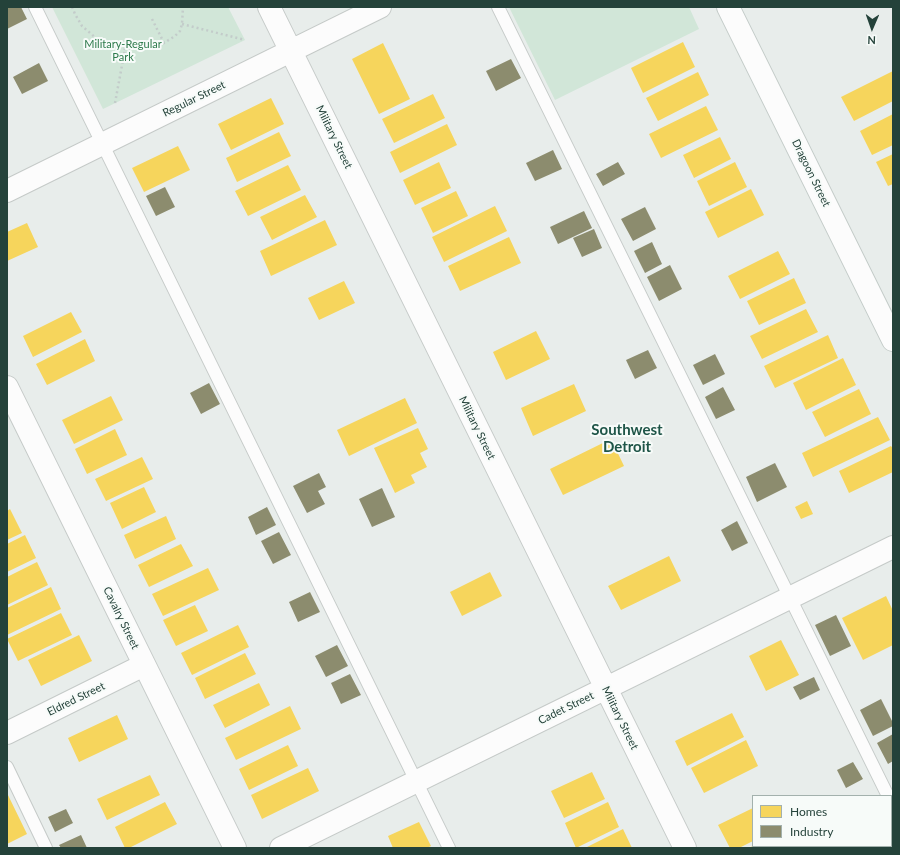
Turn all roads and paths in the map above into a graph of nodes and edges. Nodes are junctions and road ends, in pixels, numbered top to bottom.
1 (35, 7) edge
2 (72, 7) edge
3 (183, 7) edge
4 (270, 7) edge
5 (380, 7) edge
6 (498, 7) edge
7 (728, 7) edge
8 (152, 20) dead end
9 (182, 24) junction
10 (245, 40) dead end
11 (164, 43) junction
12 (125, 50) junction
13 (291, 51) junction
14 (115, 103) dead end
15 (103, 144) junction
16 (7, 191) edge
17 (893, 340) edge
18 (7, 387) edge
19 (893, 547) edge
20 (789, 598) junction
21 (144, 665) junction
22 (605, 688) junction
23 (7, 733) edge
24 (7, 767) edge
25 (417, 781) junction
26 (888, 795) edge
27 (46, 848) edge
28 (235, 848) edge
29 (281, 848) edge
30 (449, 848) edge
31 (685, 848) edge

1 - 15 lane
2 - 12 path
3 - 9 path
4 - 13 street, Military Street
5 - 13 street, Regular Street
6 - 20 lane
7 - 17 street, Dragoon Street
8 - 11 path
9 - 10 path
9 - 11 path
11 - 12 path
12 - 14 path
13 - 15 street, Regular Street
13 - 22 street, Military Street
15 - 16 street, Regular Street
15 - 25 lane
18 - 21 street, Cavalry Street
19 - 20 street, Cadet Street
20 - 22 street, Cadet Street
20 - 26 lane
21 - 23 street, Eldred Street
21 - 28 street, Cavalry Street
22 - 25 street, Cadet Street
22 - 31 street, Military Street
24 - 27 lane
25 - 29 street, Cadet Street
25 - 30 lane

